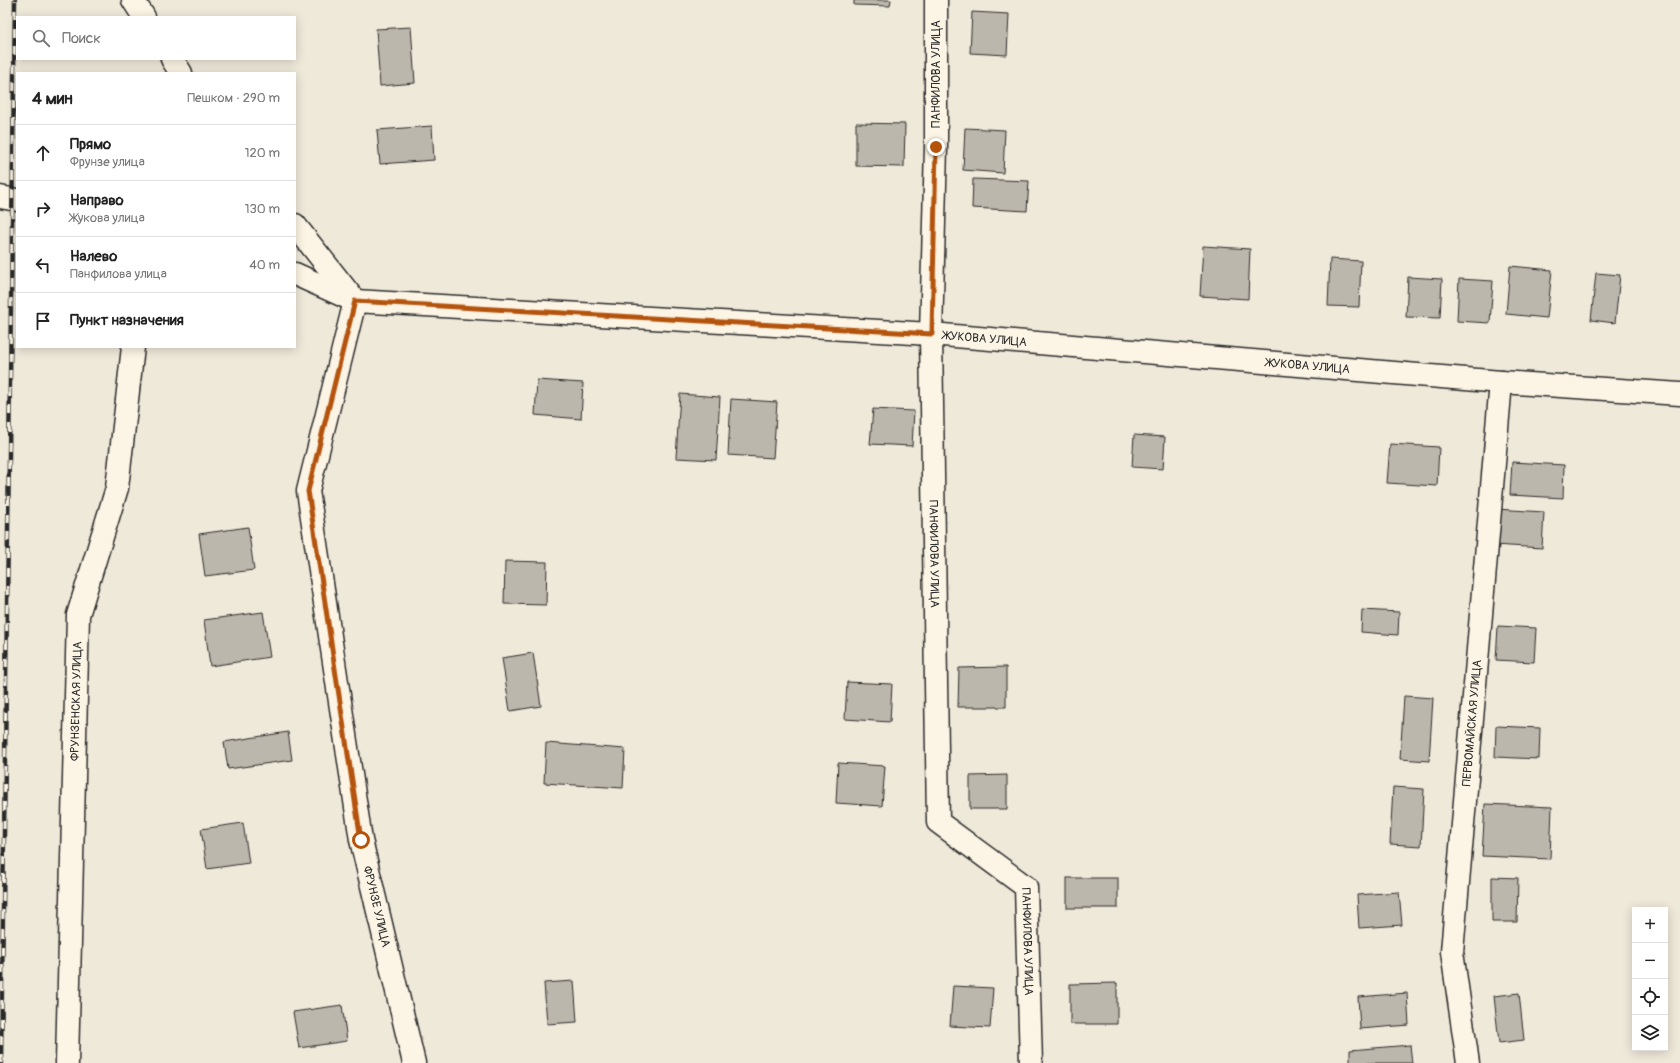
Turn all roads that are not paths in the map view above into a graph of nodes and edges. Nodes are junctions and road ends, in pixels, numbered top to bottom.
1 (133, 0) edge
2 (936, 0) edge
3 (143, 16) edge
4 (173, 60) edge
5 (181, 72) edge
6 (0, 197) edge
7 (16, 200) edge
8 (296, 226) edge
9 (296, 274) edge
10 (355, 301) junction
11 (932, 334) junction
12 (133, 348) edge
13 (1501, 382) junction
14 (1680, 394) edge
15 (67, 1063) edge
16 (414, 1063) edge
17 (1031, 1063) edge
18 (1468, 1063) edge

1 - 3 street
2 - 11 street, ПАНФИЛОВА УЛИЦА
4 - 5 street
6 - 7 street
8 - 10 street
9 - 10 street, ЖУКОВА УЛИЦА
10 - 11 street, ЖУКОВА УЛИЦА
10 - 16 street, ФРУНЗЕ УЛИЦА
11 - 13 street, ЖУКОВА УЛИЦА
11 - 17 street, ПАНФИЛОВА УЛИЦА
12 - 15 street, ФРУНЗЕНСКАЯ УЛИЦА
13 - 14 street, ЖУКОВА УЛИЦА
13 - 18 street, ПЕРВОМАЙСКАЯ УЛИЦА

